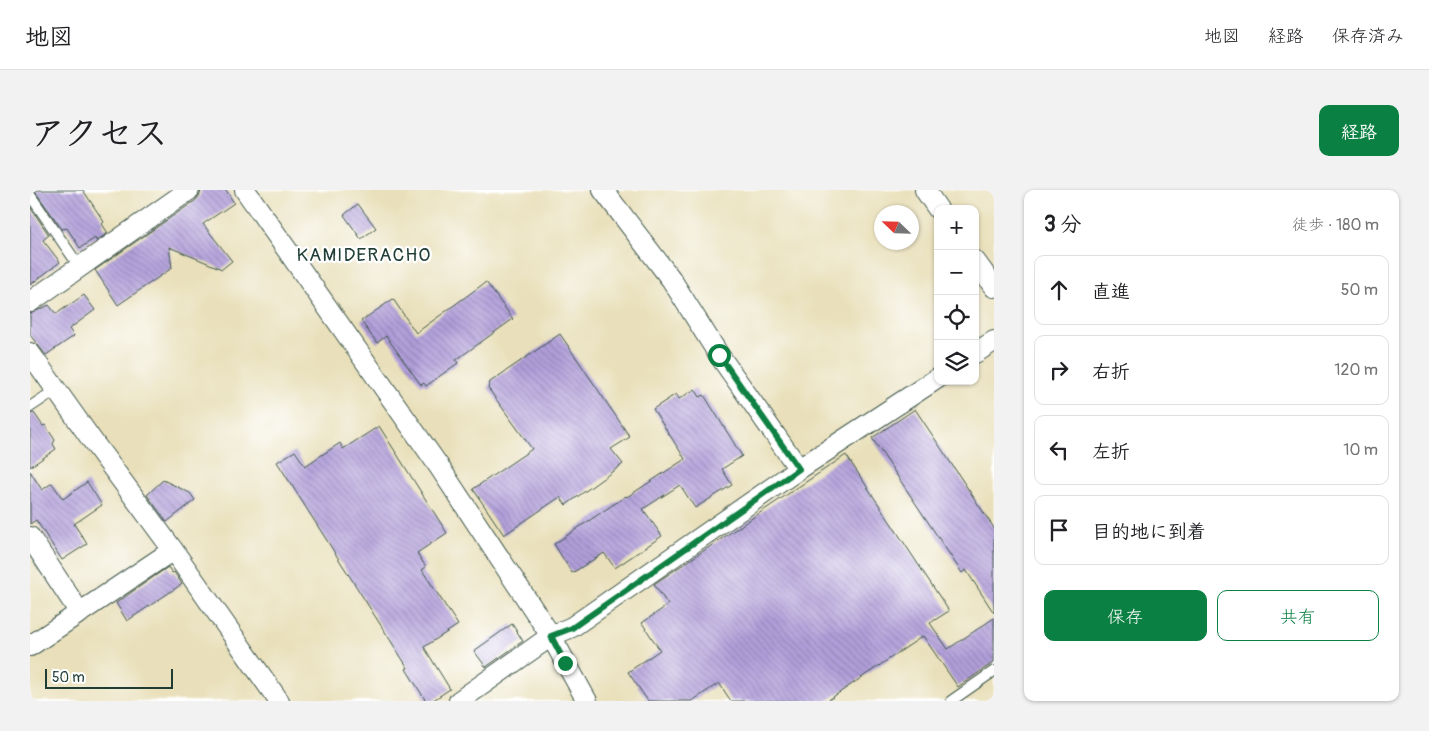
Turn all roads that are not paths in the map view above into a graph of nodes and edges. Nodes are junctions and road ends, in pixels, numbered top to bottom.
1 (189, 190) edge
2 (245, 190) edge
3 (603, 190) edge
4 (925, 190) edge
5 (30, 195) edge
6 (935, 205) edge
7 (79, 266) junction
8 (979, 266) edge
9 (994, 287) edge
10 (30, 302) edge
11 (994, 341) edge
12 (979, 350) edge
13 (30, 354) edge
14 (934, 381) edge
15 (57, 389) junction
16 (30, 408) edge
17 (799, 469) junction
18 (30, 538) edge
19 (173, 550) junction
20 (80, 613) junction
21 (551, 636) junction
22 (30, 646) edge
23 (994, 671) edge
24 (278, 701) edge
25 (459, 701) edge
26 (587, 701) edge
27 (951, 701) edge

1 - 7 street
2 - 21 street
3 - 17 street
4 - 6 street
5 - 7 lane
7 - 10 street
8 - 9 street
11 - 12 street
13 - 15 street
14 - 17 street
15 - 16 lane
15 - 19 street
17 - 21 street
18 - 20 street
19 - 20 street
19 - 24 street
20 - 22 street
21 - 25 street
21 - 26 street
23 - 27 lane

